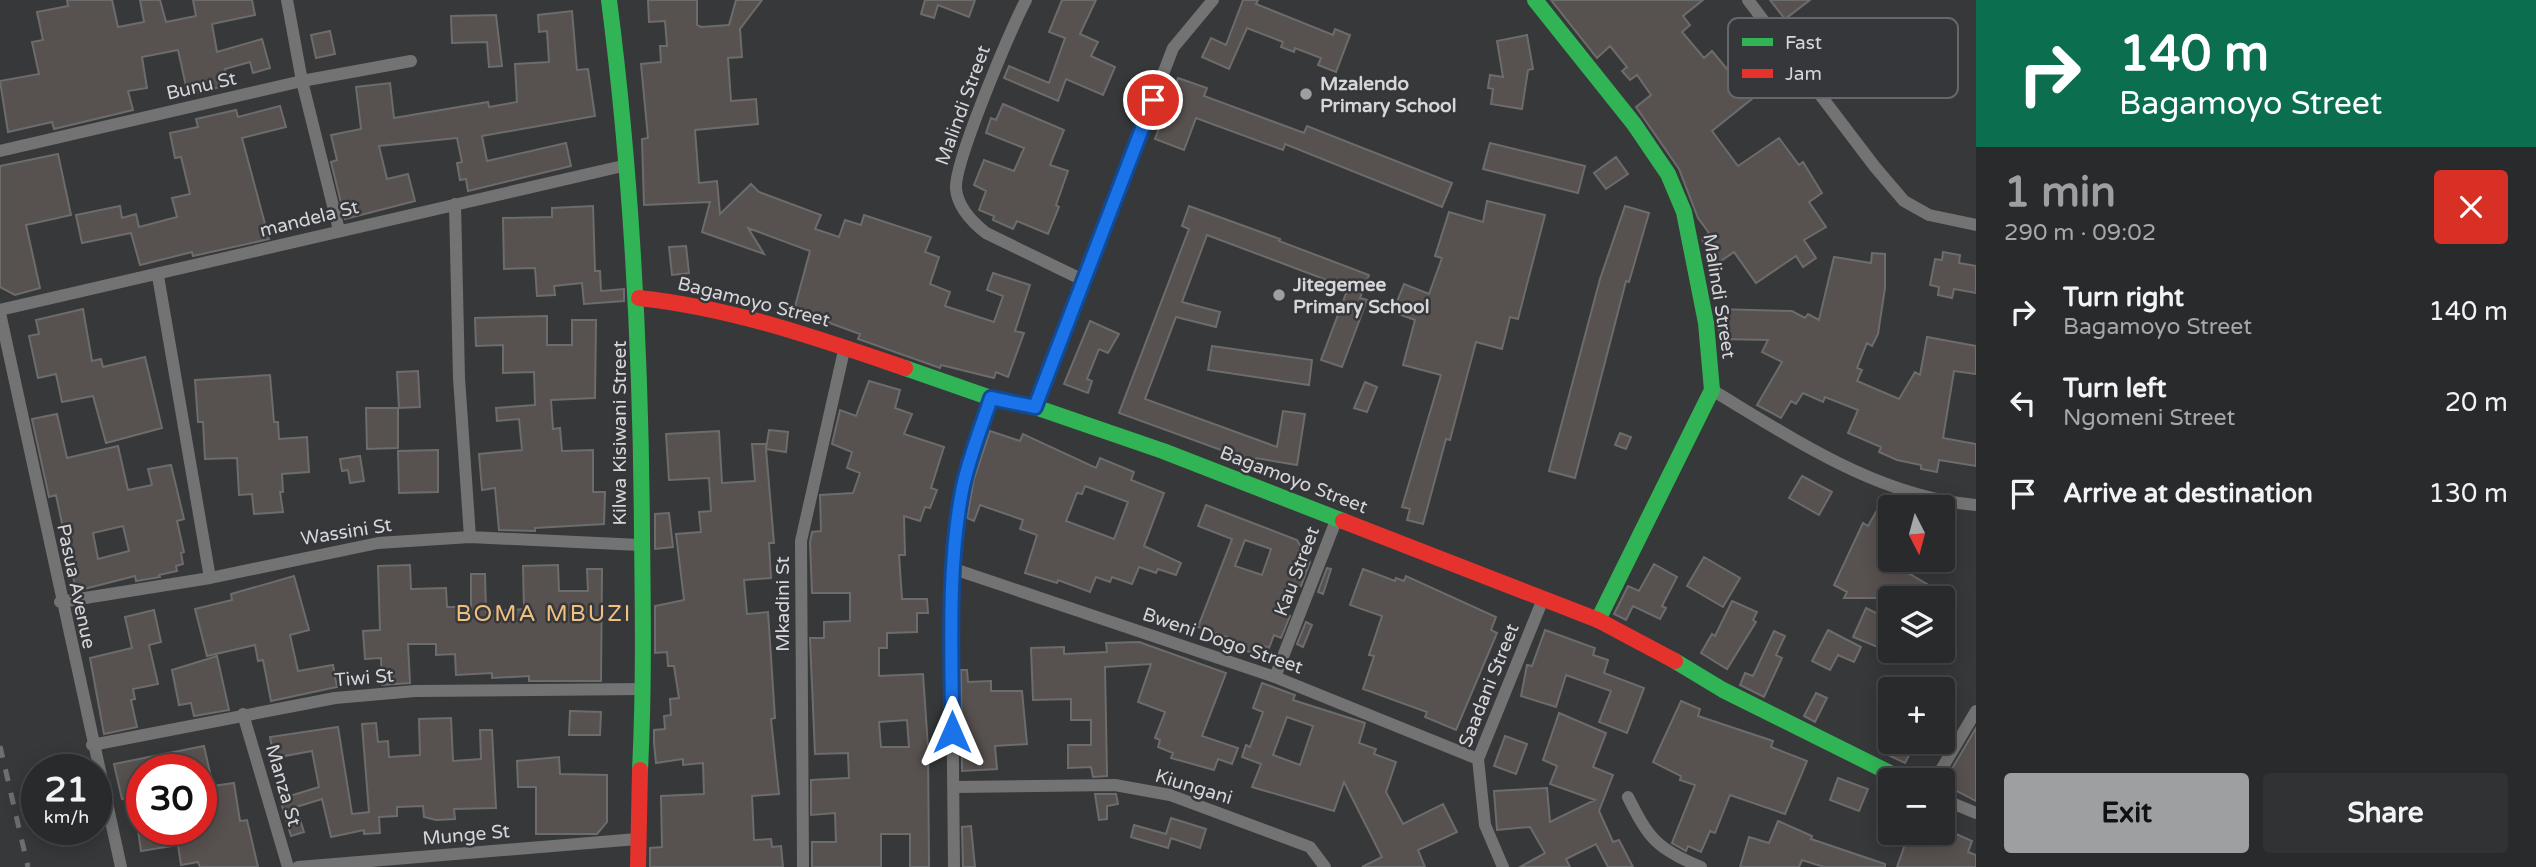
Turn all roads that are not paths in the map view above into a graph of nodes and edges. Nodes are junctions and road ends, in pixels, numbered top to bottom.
1 (287, 0) edge
2 (610, 0) edge
3 (1026, 0) edge
4 (1213, 0) edge
5 (1535, 0) edge
6 (1748, 0) edge
7 (1762, 18) edge
8 (411, 61) dead end
9 (302, 81) junction
10 (1822, 98) edge
11 (0, 151) edge
12 (627, 165) junction
13 (455, 204) junction
14 (1976, 225) edge
15 (339, 230) junction
16 (158, 276) junction
17 (1085, 281) junction
18 (639, 298) junction
19 (0, 312) edge
20 (845, 346) junction
21 (1712, 390) junction
22 (991, 398) junction
23 (1035, 407) junction
24 (1976, 505) edge
25 (1337, 518) junction
26 (470, 537) junction
27 (640, 545) junction
28 (951, 568) junction
29 (210, 578) junction
30 (1543, 599) junction
31 (61, 602) junction
32 (1598, 620) junction
33 (1275, 677) junction
34 (643, 690) junction
35 (1976, 711) edge
36 (243, 714) junction
37 (92, 745) junction
38 (1478, 759) junction
39 (1880, 768) edge
40 (1942, 768) edge
41 (953, 787) junction
42 (1628, 797) dead end
43 (1955, 804) edge
44 (1976, 813) edge
45 (637, 839) junction
46 (1669, 854) junction
47 (121, 867) edge
48 (288, 867) edge
49 (298, 867) edge
50 (638, 867) edge
51 (803, 867) edge
52 (954, 867) edge
53 (1325, 867) edge
54 (1503, 867) edge
55 (1677, 867) edge
56 (1701, 867) edge

1 - 9 street
2 - 12 street, Kilwa Kisiwani Street
3 - 17 street, Malindi Street
4 - 17 street
5 - 21 street, Malindi Street
6 - 7 street
8 - 9 street, Bunu St
9 - 11 street, Bunu St
9 - 15 street
10 - 14 street
12 - 13 street, mandela St
12 - 18 street, Kilwa Kisiwani Street
13 - 15 street, mandela St
13 - 26 street
15 - 16 street, mandela St
16 - 19 street, mandela St
16 - 29 street
17 - 23 street
18 - 20 street, Bagamoyo Street
18 - 27 street, Kilwa Kisiwani Street
19 - 31 street, Pasua Avenue
20 - 22 street, Bagamoyo Street
20 - 51 street, Mkadini St
21 - 24 street
21 - 32 street
22 - 23 street, Bagamoyo Street
22 - 28 street
23 - 25 street, Bagamoyo Street
25 - 30 street, Bagamoyo Street
25 - 33 street, Kau Street
26 - 27 street, Wassini St
26 - 29 street, Wassini St
27 - 34 street, Kilwa Kisiwani Street
28 - 33 street, Bweni Dogo Street
28 - 41 street
29 - 31 street, Wassini St
30 - 32 street, Bagamoyo Street
30 - 38 street, Saadani Street
31 - 37 street, Pasua Avenue
32 - 39 street, Bagamoyo Street
33 - 38 street, Bweni Dogo Street
34 - 36 street, Tiwi St
34 - 45 street, Kilwa Kisiwani Street
35 - 40 street
36 - 37 street, Tiwi St
36 - 48 street, Manza St
37 - 47 street, Pasua Avenue
38 - 54 street, Saadani Street
41 - 52 street
41 - 53 street, Kiungani
42 - 46 street
43 - 44 street
45 - 49 street, Munge St
45 - 50 street, Kilwa Kisiwani Street
46 - 55 street
46 - 56 street

